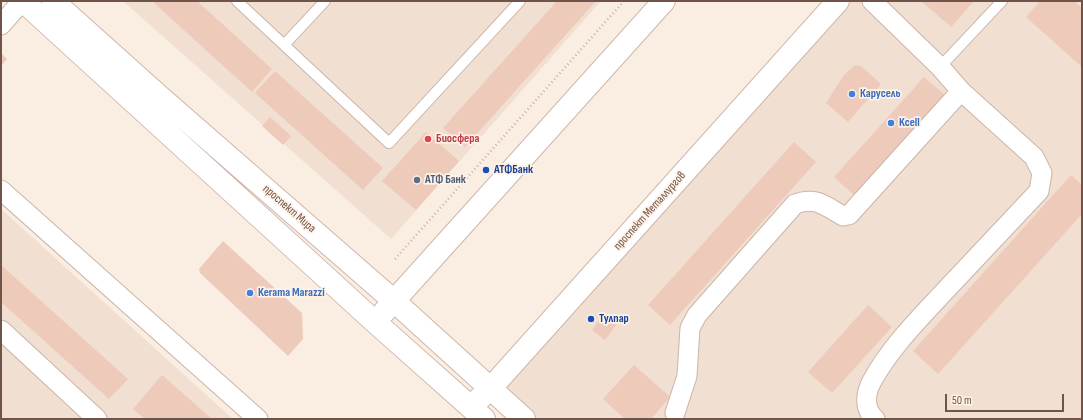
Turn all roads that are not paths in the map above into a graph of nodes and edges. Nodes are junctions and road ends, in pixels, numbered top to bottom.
1 (22, 1) edge
2 (53, 1) edge
3 (237, 1) edge
4 (325, 1) edge
5 (520, 1) edge
6 (664, 1) edge
7 (838, 1) edge
8 (872, 1) edge
9 (1002, 1) edge
10 (1, 25) edge
11 (284, 45) junction
12 (940, 67) junction
13 (122, 78) junction
14 (960, 91) junction
15 (1, 190) edge
16 (394, 301) junction
17 (375, 322) junction
18 (1, 330) edge
19 (490, 389) junction
20 (472, 415) edge
21 (676, 417) edge
22 (97, 419) edge
23 (258, 419) edge
24 (524, 419) edge
25 (876, 419) edge

1 - 10 street
1 - 13 main road, проспект Мира
2 - 13 main road, проспект Мира
3 - 11 lane
4 - 11 lane
5 - 11 lane
6 - 16 main road
7 - 19 main road, проспект Металлургов
8 - 12 street
9 - 12 lane
12 - 14 street
13 - 16 main road, проспект Мира
13 - 17 main road, проспект Мира
14 - 21 street
14 - 25 street
15 - 23 street
16 - 17 main road
16 - 19 main road, проспект Мира
17 - 20 main road, проспект Мира
18 - 22 street
19 - 20 main road, проспект Металлургов
19 - 24 main road, проспект Мира

